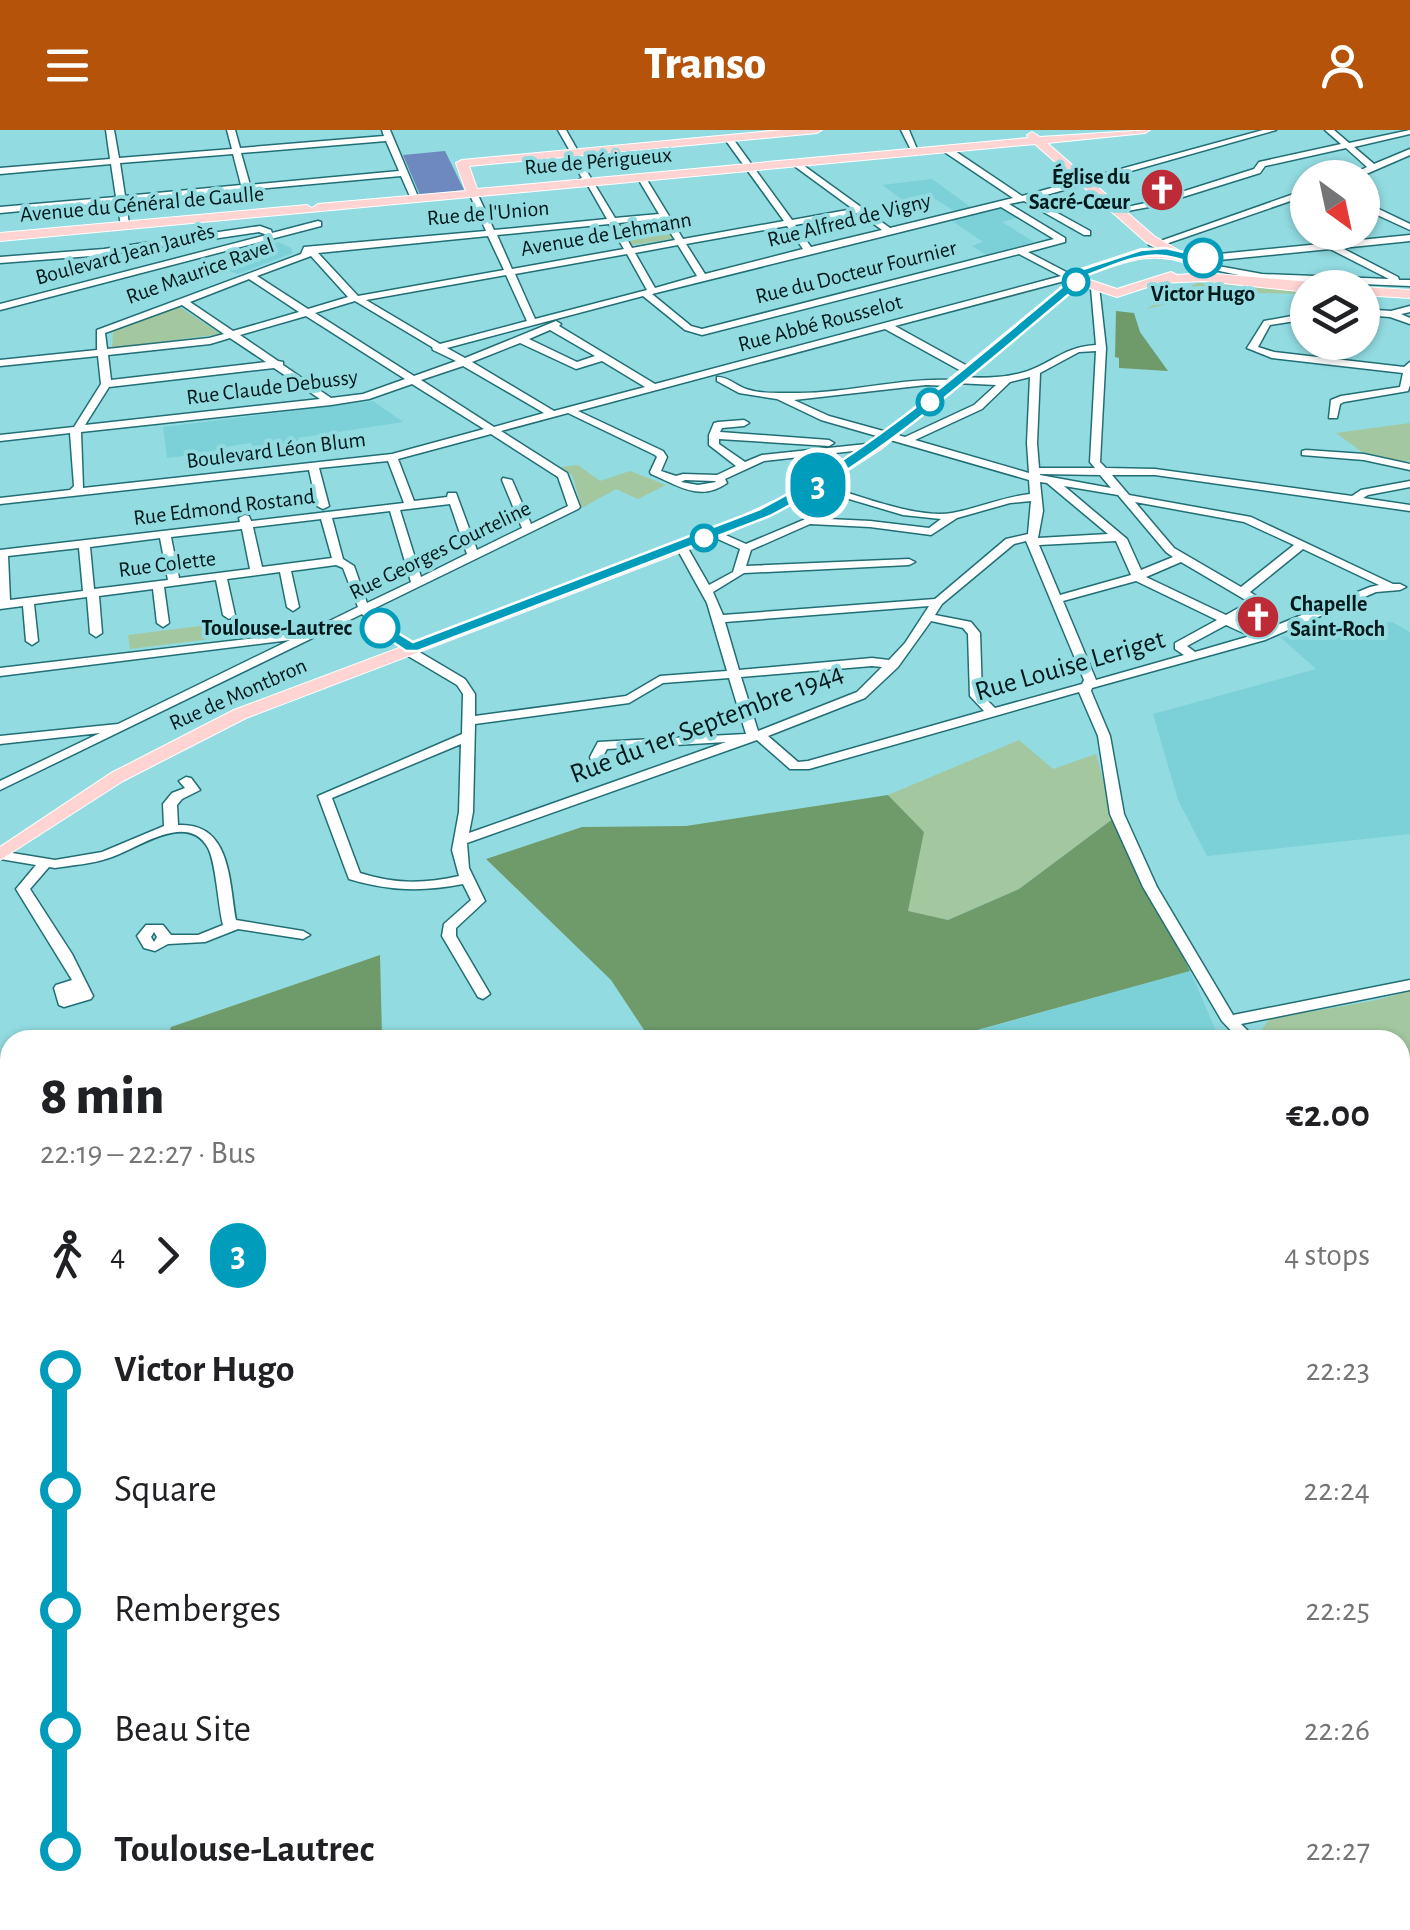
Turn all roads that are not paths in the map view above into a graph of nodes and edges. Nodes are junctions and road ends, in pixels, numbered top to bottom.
1 (110, 130) edge
2 (231, 130) edge
3 (398, 130) edge
4 (562, 130) edge
5 (817, 130) edge
6 (905, 130) edge
7 (1027, 130) edge
8 (1146, 130) edge
9 (1272, 130) edge
10 (1329, 130) edge
11 (1410, 132) edge
12 (387, 133) edge
13 (728, 138) junction
14 (1037, 140) junction
15 (1345, 144) junction
16 (946, 149) junction
17 (237, 151) junction
18 (916, 152) junction
19 (1410, 152) edge
20 (575, 153) junction
21 (1364, 160) edge
22 (114, 162) junction
23 (796, 163) junction
24 (1380, 165) edge
25 (749, 167) junction
26 (0, 172) edge
27 (404, 173) junction
28 (641, 177) junction
29 (596, 182) junction
30 (1084, 182) junction
31 (568, 184) junction
32 (246, 188) junction
33 (473, 193) junction
34 (1022, 198) junction
35 (1290, 198) edge
36 (119, 199) junction
37 (414, 199) junction
38 (1002, 203) junction
39 (0, 210) edge
40 (1117, 210) junction
41 (858, 211) junction
42 (318, 213) junction
43 (1380, 213) edge
44 (664, 216) junction
45 (612, 221) junction
46 (787, 223) junction
47 (124, 225) junction
48 (1410, 227) edge
49 (889, 230) junction
50 (490, 233) junction
51 (1087, 233) dead end
52 (274, 236) junction
53 (0, 237) edge
54 (1410, 238) edge
55 (1380, 241) edge
56 (680, 242) junction
57 (1152, 245) junction
58 (629, 250) junction
59 (809, 250) junction
60 (1301, 250) edge
61 (1339, 250) edge
62 (311, 251) junction
63 (1020, 251) junction
64 (0, 260) edge
65 (1193, 264) junction
66 (509, 272) junction
67 (248, 275) junction
68 (703, 278) junction
69 (1162, 280) junction
70 (1290, 281) edge
71 (1083, 283) junction
72 (1290, 286) edge
73 (1380, 286) edge
74 (1408, 287) edge
75 (1380, 289) edge
76 (649, 292) junction
77 (1124, 293) junction
78 (357, 299) junction
79 (181, 300) junction
80 (0, 307) edge
81 (1099, 307) junction
82 (1410, 309) edge
83 (306, 312) junction
84 (1380, 313) edge
85 (572, 314) junction
86 (1391, 314) junction
87 (1290, 319) edge
88 (1410, 321) edge
89 (531, 326) junction
90 (551, 326) junction
91 (887, 326) junction
92 (234, 334) junction
93 (1098, 334) junction
94 (521, 339) junction
95 (1085, 347) junction
96 (436, 348) junction
97 (1101, 348) junction
98 (101, 353) junction
99 (1290, 354) edge
100 (603, 357) junction
101 (1337, 360) edge
102 (462, 363) junction
103 (0, 364) edge
104 (279, 364) junction
105 (1410, 369) edge
106 (967, 370) junction
107 (1034, 372) junction
108 (415, 380) junction
109 (721, 380) dead end
110 (1006, 381) junction
111 (953, 382) junction
112 (106, 384) junction
113 (654, 388) junction
114 (836, 394) junction
115 (778, 396) junction
116 (331, 402) junction
117 (569, 410) junction
118 (552, 414) junction
119 (1333, 416) dead end
120 (744, 422) dead end
121 (854, 427) junction
122 (75, 430) junction
123 (492, 430) junction
124 (714, 435) junction
125 (0, 438) edge
126 (885, 441) junction
127 (1306, 454) dead end
128 (392, 457) junction
129 (749, 463) junction
130 (313, 466) junction
131 (1410, 467) edge
132 (1098, 469) junction
133 (1041, 477) junction
134 (507, 480) dead end
135 (1410, 484) edge
136 (816, 486) junction
137 (75, 490) junction
138 (1127, 495) junction
139 (1037, 497) junction
140 (1356, 498) junction
141 (866, 499) junction
142 (0, 501) edge
143 (409, 501) junction
144 (394, 507) junction
145 (1410, 508) edge
146 (324, 511) junction
147 (950, 516) junction
148 (828, 521) junction
149 (246, 524) junction
150 (528, 530) junction
151 (166, 534) junction
152 (715, 534) junction
153 (1119, 537) junction
154 (1032, 539) junction
155 (84, 544) junction
156 (1302, 545) junction
157 (682, 546) junction
158 (746, 548) junction
159 (1, 554) edge
160 (474, 557) junction
161 (1180, 558) junction
162 (338, 562) junction
163 (909, 562) dead end
164 (285, 570) junction
165 (739, 570) junction
166 (257, 573) junction
167 (1138, 576) junction
168 (221, 578) junction
169 (174, 584) junction
170 (417, 584) junction
171 (1367, 585) junction
172 (158, 586) junction
173 (1405, 587) edge
174 (707, 590) junction
175 (1240, 593) junction
176 (91, 594) junction
177 (1057, 599) junction
178 (28, 601) junction
179 (938, 602) junction
180 (2, 605) edge
181 (294, 606) dead end
182 (363, 610) junction
183 (229, 616) dead end
184 (928, 617) junction
185 (717, 619) junction
186 (1226, 622) junction
187 (163, 623) dead end
188 (96, 633) dead end
189 (308, 637) junction
190 (1261, 637) junction
191 (32, 641) dead end
192 (414, 647) junction
193 (1194, 656) junction
194 (894, 664) junction
195 (0, 672) edge
196 (732, 675) junction
197 (1087, 686) junction
198 (994, 714) junction
199 (118, 728) junction
200 (469, 728) junction
201 (756, 736) junction
202 (0, 740) edge
203 (596, 757) dead end
204 (186, 781) dead end
205 (0, 786) edge
206 (171, 828) junction
207 (27, 837) junction
208 (460, 841) junction
209 (0, 855) edge
210 (40, 864) junction
211 (467, 879) junction
212 (232, 926) junction
213 (303, 935) dead end
214 (164, 940) dead end
215 (80, 983) dead end
216 (1410, 984) edge
217 (483, 994) dead end
218 (1228, 1021) junction
219 (1226, 1030) edge
220 (1238, 1030) edge

1 - 22 street
2 - 17 street
3 - 12 street
4 - 20 street
5 - 13 main road
6 - 18 street
7 - 14 main road
8 - 14 main road, Rue de Périgueux
9 - 30 street, Rue Alfred de Vigny
10 - 15 street
11 - 15 street
12 - 17 street
12 - 27 street
13 - 20 main road
13 - 25 street
14 - 16 main road, Rue de Périgueux
14 - 30 main road
15 - 21 street
15 - 40 street
16 - 18 main road, Rue de Périgueux
16 - 34 street
17 - 22 street
17 - 32 street
18 - 23 main road, Rue de Périgueux
19 - 24 street
20 - 29 street
20 - 31 street
20 - 33 main road
22 - 26 street
22 - 36 street
23 - 25 main road, Rue de Périgueux
23 - 41 street
25 - 28 main road, Rue de Périgueux
25 - 46 street
27 - 32 street
27 - 37 street
28 - 29 main road, Rue de Périgueux
28 - 44 street
29 - 31 main road, Rue de Périgueux
29 - 45 street
30 - 34 street, Rue Alfred de Vigny
30 - 40 main road
31 - 33 main road, Rue de Périgueux
32 - 36 street
33 - 37 main road, Avenue du Général de Gaulle
33 - 50 street
34 - 38 street, Rue Alfred de Vigny
34 - 51 street
35 - 57 street
36 - 39 street
36 - 47 street
37 - 42 main road, Avenue du Général de Gaulle
38 - 49 street, Rue Alfred de Vigny
38 - 63 street, Rue du Docteur Fournier
40 - 57 main road
41 - 46 street, Avenue de Lehmann
41 - 49 street
42 - 47 main road, Avenue du Général de Gaulle
42 - 52 street, Boulevard Jean Jaurès
42 - 62 street
43 - 48 street
44 - 45 street, Rue de l'Union
44 - 56 street
45 - 50 street, Rue de l'Union
45 - 58 street
46 - 56 street, Avenue de Lehmann
46 - 59 street
47 - 53 main road, Avenue du Général de Gaulle
49 - 59 street, Rue Alfred de Vigny
50 - 62 street, Rue de l'Union
50 - 66 street
52 - 64 street
52 - 80 street, Boulevard Jean Jaurès
54 - 55 street
56 - 58 street, Avenue de Lehmann
56 - 68 street
57 - 65 main road
57 - 71 main road
58 - 66 street, Avenue de Lehmann
58 - 76 street
59 - 68 street, Rue Alfred de Vigny
60 - 65 street
61 - 74 street
62 - 67 street, Rue Maurice Ravel
62 - 78 street
63 - 71 street
63 - 76 street, Rue du Docteur Fournier
65 - 69 main road
65 - 70 main road
66 - 78 street, Avenue de Lehmann
66 - 89 street
67 - 79 street, Rue Maurice Ravel
67 - 83 street
68 - 76 street, Rue Alfred de Vigny
69 - 72 main road
69 - 77 main road
71 - 77 main road
71 - 81 street
71 - 91 street, Rue Abbé Rousselot
71 - 106 main road, Rue de Montbron
73 - 74 street
74 - 75 main road
76 - 85 street, Rue Alfred de Vigny
77 - 81 street
78 - 83 street, Avenue de Lehmann
78 - 96 street
79 - 92 street
79 - 98 street, Rue Maurice Ravel
81 - 93 street
82 - 86 street
83 - 92 street, Avenue de Lehmann
83 - 108 street
84 - 86 street
85 - 89 street, Rue Alfred de Vigny
85 - 90 street
86 - 88 street
87 - 99 street
89 - 90 street
89 - 94 street, Rue Claude Debussy
89 - 96 street, Rue Alfred de Vigny
90 - 100 street
91 - 106 street
91 - 113 street, Rue Abbé Rousselot
92 - 98 street, Avenue de Lehmann
92 - 104 street
93 - 95 street
93 - 97 street
94 - 100 street
94 - 102 street, Rue Claude Debussy
95 - 97 street
95 - 107 street
96 - 102 street
97 - 132 street
98 - 103 street, Avenue de Lehmann
98 - 112 street
100 - 113 street
101 - 105 street
102 - 108 street, Rue Claude Debussy
102 - 118 street
104 - 112 street
104 - 116 street
105 - 119 street
106 - 111 main road, Rue de Montbron
107 - 110 street
107 - 133 street
108 - 116 street, Rue Claude Debussy
108 - 123 street
109 - 115 street
110 - 111 street
110 - 126 street
111 - 114 street
111 - 126 main road, Rue de Montbron
112 - 122 street
113 - 117 street, Rue Abbé Rousselot
114 - 115 street
114 - 121 street
115 - 121 street
116 - 122 street, Rue Claude Debussy
117 - 118 street, Rue Abbé Rousselot
117 - 129 street
118 - 123 street, Boulevard Léon Blum
120 - 124 street
121 - 126 street
122 - 125 street, Rue Claude Debussy
122 - 137 street
123 - 128 street, Boulevard Léon Blum
123 - 150 street, Rue Georges Courteline
124 - 126 street
124 - 129 street
126 - 129 street
126 - 133 street
126 - 136 main road, Rue de Montbron
127 - 131 street
128 - 130 street, Boulevard Léon Blum
128 - 143 street
130 - 137 street, Boulevard Léon Blum
130 - 146 street
132 - 133 street
132 - 138 street
132 - 140 street
133 - 138 street
133 - 139 street
133 - 153 street
134 - 150 street
135 - 140 street
136 - 141 street
136 - 152 main road, Rue de Montbron
137 - 142 street, Boulevard Léon Blum
138 - 156 street
138 - 161 street
139 - 147 street
139 - 154 street
140 - 145 street
141 - 147 street
141 - 148 street
143 - 144 street, Rue Edmond Rostand
143 - 146 street
143 - 160 street, Rue Edmond Rostand
144 - 146 street, Rue Edmond Rostand
144 - 170 street
146 - 149 street, Rue Edmond Rostand
146 - 162 street
147 - 148 street
148 - 158 street
149 - 151 street, Rue Edmond Rostand
149 - 166 street
150 - 160 street, Rue Georges Courteline
151 - 155 street, Rue Edmond Rostand
151 - 169 street
152 - 157 main road, Rue de Montbron
152 - 158 street
153 - 154 street
153 - 167 street
154 - 177 street
154 - 179 street, Rue du 1er Septembre 1944
155 - 159 street, Rue Edmond Rostand
155 - 176 street
156 - 171 street
156 - 175 street
157 - 174 street
157 - 192 main road, Rue de Montbron
158 - 165 street
159 - 180 street
160 - 170 street, Rue Georges Courteline
161 - 167 street
161 - 175 street
162 - 164 street, Rue Colette
162 - 182 street
163 - 165 street
164 - 166 street, Rue Colette
164 - 181 street
165 - 174 street
166 - 168 street, Rue Colette
167 - 177 street
167 - 186 street
168 - 169 street, Rue Colette
168 - 183 street
169 - 172 street, Rue Colette
170 - 182 street, Rue Georges Courteline
171 - 173 street, Rue Louise Leriget
171 - 190 street, Rue Louise Leriget
172 - 176 street, Rue Colette
172 - 187 street
174 - 185 street
175 - 186 street
176 - 178 street, Rue Colette
176 - 188 street
177 - 197 street
178 - 180 street, Rue Colette
178 - 191 street
179 - 184 street, Rue du 1er Septembre 1944
179 - 185 street
182 - 189 street, Rue Georges Courteline
182 - 192 street
184 - 194 street, Rue du 1er Septembre 1944
184 - 198 street
185 - 196 street
186 - 190 street
186 - 193 street
189 - 195 street
189 - 199 street, Rue Georges Courteline
190 - 193 street, Rue Louise Leriget
192 - 200 street
192 - 207 main road, Rue de Montbron
193 - 197 street, Rue Louise Leriget
194 - 196 street
194 - 201 street, Rue du 1er Septembre 1944
196 - 200 street
196 - 201 street
197 - 198 street, Rue Louise Leriget
197 - 218 street
198 - 201 street, Rue Louise Leriget
199 - 202 street
199 - 205 street, Rue Georges Courteline
200 - 208 street
200 - 211 street
201 - 203 street
201 - 208 street, Rue du 1er Septembre 1944
204 - 206 street
206 - 210 street
206 - 212 street
207 - 209 main road, Rue de Montbron
207 - 210 street
208 - 211 street
209 - 210 street
210 - 215 street
211 - 217 street
212 - 213 street
212 - 214 street
216 - 218 street
218 - 219 street
218 - 220 street

